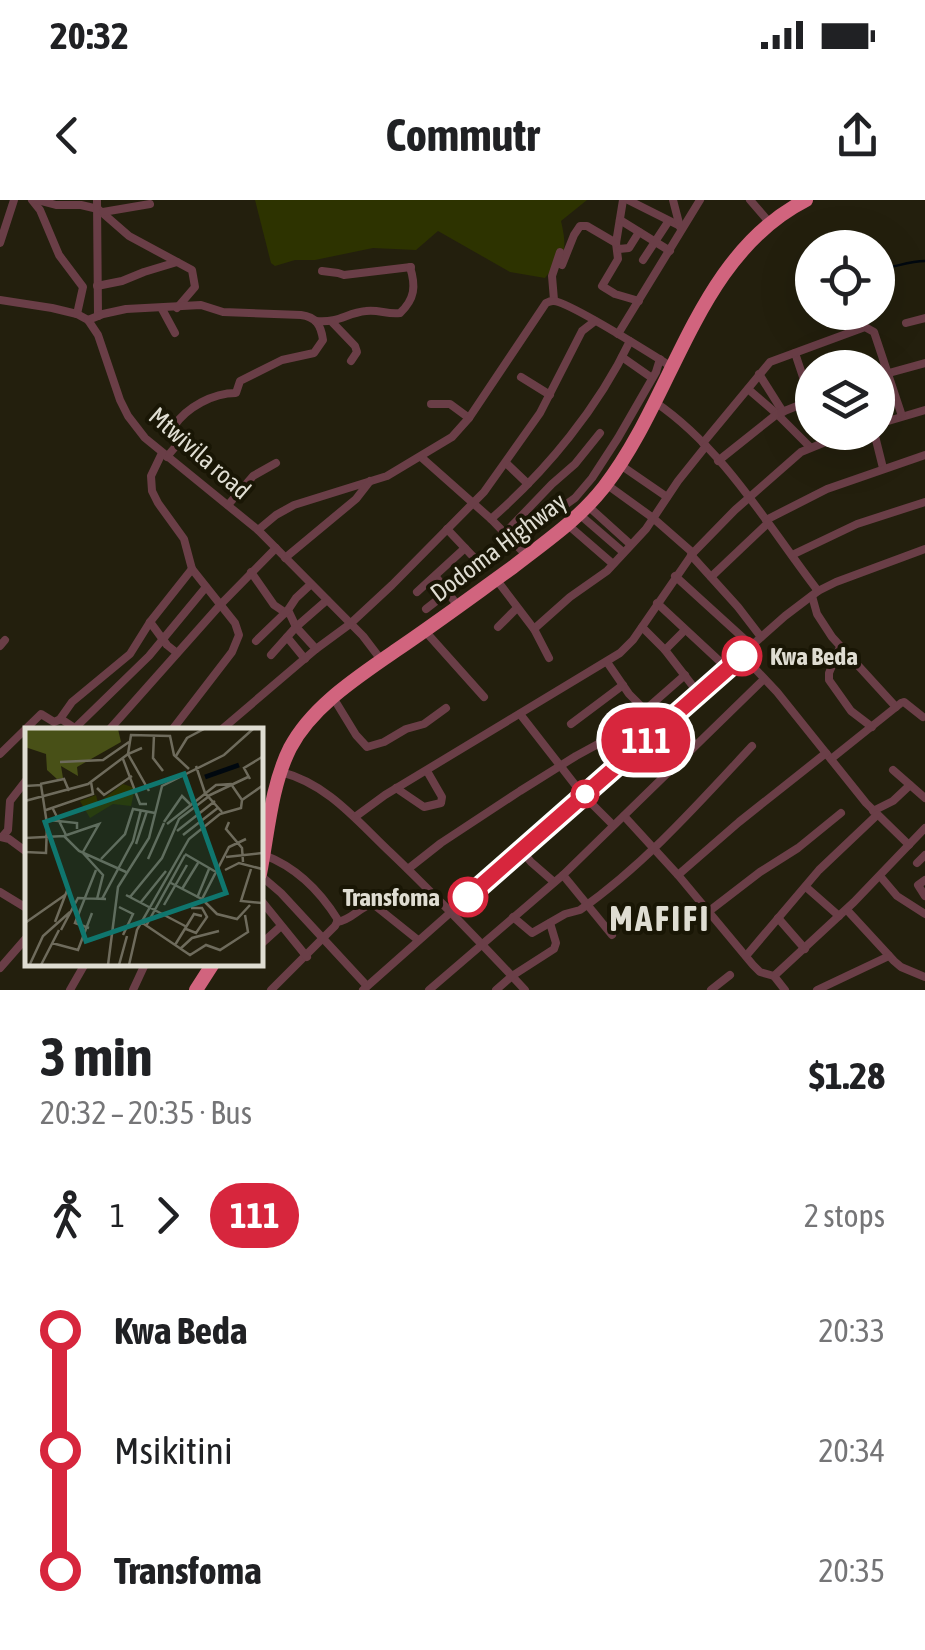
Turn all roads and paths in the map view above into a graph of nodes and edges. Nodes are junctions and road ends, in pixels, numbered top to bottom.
1 (13, 200) edge
2 (35, 200) edge
3 (626, 200) edge
4 (673, 200) edge
5 (700, 200) edge
6 (750, 200) edge
7 (806, 200) edge
8 (150, 204) dead end
9 (100, 207) edge
10 (620, 220) junction
11 (668, 222) junction
12 (770, 223) junction
13 (681, 229) junction
14 (639, 232) junction
15 (655, 242) junction
16 (0, 244) edge
17 (618, 246) junction
18 (670, 251) junction
19 (560, 252) dead end
20 (642, 260) dead end
21 (177, 262) junction
22 (562, 264) dead end
23 (322, 272) dead end
24 (97, 286) junction
25 (84, 291) junction
26 (0, 300) edge
27 (554, 300) junction
28 (639, 302) junction
29 (177, 308) junction
30 (162, 309) junction
31 (576, 312) junction
32 (77, 314) junction
33 (98, 314) junction
34 (925, 318) edge
35 (88, 320) junction
36 (316, 321) junction
37 (332, 322) junction
38 (595, 322) junction
39 (906, 323) dead end
40 (582, 331) junction
41 (174, 334) dead end
42 (618, 334) junction
43 (630, 341) junction
44 (803, 350) edge
45 (880, 350) edge
46 (795, 353) edge
47 (622, 358) junction
48 (352, 361) dead end
49 (925, 362) edge
50 (666, 364) junction
51 (895, 371) edge
52 (759, 374) junction
53 (522, 378) dead end
54 (652, 378) junction
55 (748, 389) junction
56 (895, 394) edge
57 (550, 395) junction
58 (655, 402) junction
59 (432, 404) dead end
60 (795, 407) edge
61 (925, 410) edge
62 (780, 413) junction
63 (902, 416) junction
64 (469, 418) junction
65 (895, 418) edge
66 (795, 430) edge
67 (600, 433) dead end
68 (567, 439) junction
69 (705, 445) junction
70 (805, 450) edge
71 (878, 450) edge
72 (585, 453) junction
73 (925, 454) edge
74 (164, 455) junction
75 (421, 457) junction
76 (718, 461) junction
77 (276, 463) dead end
78 (506, 463) junction
79 (620, 464) junction
80 (883, 468) junction
81 (370, 481) junction
82 (528, 484) junction
83 (606, 484) junction
84 (667, 498) junction
85 (748, 498) junction
86 (925, 502) edge
87 (472, 504) junction
88 (566, 504) junction
89 (228, 505) junction
90 (578, 515) junction
91 (653, 518) junction
92 (491, 519) junction
93 (767, 522) junction
94 (447, 529) junction
95 (258, 530) junction
96 (505, 533) junction
97 (514, 542) junction
98 (276, 548) junction
99 (465, 548) junction
100 (627, 548) junction
101 (925, 549) edge
102 (692, 554) junction
103 (792, 555) junction
104 (527, 556) junction
105 (286, 558) junction
106 (613, 564) junction
107 (482, 565) junction
108 (192, 569) junction
109 (251, 572) junction
110 (675, 576) junction
111 (436, 577) junction
112 (712, 577) junction
113 (465, 579) junction
114 (496, 579) junction
115 (311, 584) junction
116 (206, 587) junction
117 (448, 591) junction
118 (417, 592) dead end
119 (476, 593) junction
120 (815, 594) junction
121 (327, 600) junction
122 (657, 603) junction
123 (221, 604) junction
124 (458, 606) junction
125 (517, 608) junction
126 (426, 609) dead end
127 (287, 611) junction
128 (150, 622) junction
129 (350, 624) junction
130 (296, 627) junction
131 (642, 627) junction
132 (498, 628) dead end
133 (534, 629) junction
134 (425, 630) junction
135 (685, 630) junction
136 (286, 637) junction
137 (761, 638) junction
138 (163, 639) junction
139 (256, 642) dead end
140 (752, 646) junction
141 (840, 647) junction
142 (316, 649) junction
143 (665, 650) junction
144 (177, 653) junction
145 (272, 656) dead end
146 (742, 656) junction
147 (549, 658) dead end
148 (305, 659) junction
149 (382, 661) junction
150 (607, 662) junction
151 (728, 669) junction
152 (685, 675) junction
153 (764, 679) junction
154 (623, 685) junction
155 (699, 694) junction
156 (484, 697) dead end
157 (334, 699) junction
158 (896, 707) junction
159 (446, 708) dead end
160 (644, 711) junction
161 (520, 714) junction
162 (923, 717) edge
163 (60, 719) junction
164 (571, 724) dead end
165 (662, 727) junction
166 (872, 727) junction
167 (26, 728) edge
168 (73, 728) edge
169 (78, 728) edge
170 (110, 728) edge
171 (173, 728) edge
172 (223, 728) edge
173 (25, 729) edge
174 (752, 746) dead end
175 (0, 752) edge
176 (828, 756) junction
177 (561, 766) junction
178 (427, 770) junction
179 (893, 770) dead end
180 (281, 772) junction
181 (25, 781) edge
182 (910, 785) junction
183 (20, 787) junction
184 (396, 788) junction
185 (25, 793) edge
186 (584, 795) junction
187 (925, 798) edge
188 (875, 813) junction
189 (841, 814) dead end
190 (624, 816) junction
191 (355, 818) junction
192 (613, 825) junction
193 (925, 828) edge
194 (2, 836) edge
195 (909, 845) junction
196 (521, 850) junction
197 (653, 850) junction
198 (25, 851) edge
199 (264, 855) junction
200 (925, 855) edge
201 (916, 863) dead end
202 (262, 864) edge
203 (408, 869) junction
204 (562, 874) junction
205 (262, 876) edge
206 (678, 876) junction
207 (880, 876) junction
208 (925, 880) edge
209 (554, 882) junction
210 (806, 887) junction
211 (0, 892) edge
212 (925, 898) edge
213 (262, 902) edge
214 (912, 904) junction
215 (588, 905) junction
216 (25, 907) edge
217 (452, 912) junction
218 (708, 912) junction
219 (843, 913) junction
220 (925, 914) edge
221 (513, 917) junction
222 (778, 918) junction
223 (338, 922) junction
224 (550, 924) junction
225 (281, 926) junction
226 (612, 936) dead end
227 (25, 939) edge
228 (324, 939) junction
229 (418, 940) junction
230 (262, 943) edge
231 (484, 944) junction
232 (806, 949) junction
233 (746, 956) junction
234 (889, 956) junction
235 (306, 957) junction
236 (84, 965) edge
237 (145, 965) edge
238 (212, 965) edge
239 (0, 968) edge
240 (730, 975) dead end
241 (512, 976) junction
242 (774, 976) junction
243 (925, 977) edge
244 (365, 989) edge
245 (70, 990) edge
246 (133, 990) edge
247 (196, 990) edge
248 (271, 990) edge
249 (429, 990) edge
250 (496, 990) edge
251 (525, 990) edge
252 (711, 990) edge
253 (786, 990) edge
254 (817, 990) edge

1 - 16 street
2 - 9 street
2 - 25 street
3 - 10 street
3 - 11 street
4 - 13 street
5 - 13 street
6 - 12 street
7 - 12 highway, Dodoma Highway
8 - 9 street
9 - 21 street
9 - 24 street
10 - 14 street
10 - 17 street
11 - 13 street
11 - 15 street
12 - 50 highway, Dodoma Highway
13 - 18 street
14 - 15 street
14 - 17 street
15 - 18 street
15 - 20 street
17 - 22 street
17 - 28 street
18 - 28 street
19 - 27 street
21 - 24 street
21 - 29 street
23 - 37 street
24 - 33 street
25 - 32 street
25 - 33 street
26 - 32 street
27 - 31 street
27 - 64 street
28 - 42 street
29 - 30 street
29 - 36 street
30 - 33 street
30 - 41 street
31 - 38 street
31 - 40 street
32 - 35 street
33 - 35 street
34 - 39 street
35 - 74 street, Mtwivila road
36 - 37 street
36 - 74 street
37 - 48 street
38 - 40 street
38 - 42 street
40 - 57 street
42 - 43 street
43 - 47 street
43 - 50 street
44 - 45 street
46 - 52 street
47 - 54 street
47 - 68 street
49 - 51 street
50 - 54 street
50 - 58 highway, Dodoma Highway
52 - 55 street
52 - 62 street
53 - 57 street
54 - 88 street
55 - 62 street
55 - 69 street
56 - 63 street
57 - 78 street
58 - 69 street
58 - 79 highway, Dodoma Highway
59 - 64 street
60 - 62 street
61 - 63 street
62 - 66 street
62 - 76 street
63 - 65 street
64 - 75 street
67 - 72 street
68 - 72 street
68 - 82 street
69 - 76 street
69 - 84 street
70 - 85 street
71 - 80 street
72 - 96 street
73 - 80 street
74 - 89 street, Mtwivila road
74 - 108 street
75 - 81 street
75 - 87 street
76 - 85 street
77 - 89 street
78 - 82 street
78 - 87 street
79 - 83 highway, Dodoma Highway
79 - 84 street
80 - 93 street
81 - 95 street
81 - 105 street
82 - 92 street
83 - 90 highway, Dodoma Highway
83 - 91 street
84 - 91 street
85 - 93 street
85 - 102 street
86 - 103 street
87 - 92 street
87 - 94 street
88 - 90 street
88 - 97 street
89 - 95 street, Mtwivila road
90 - 100 street
90 - 104 highway, Dodoma Highway
90 - 106 street
91 - 100 street
91 - 102 street
92 - 96 street
93 - 103 street
93 - 112 street
94 - 99 street
94 - 129 street
95 - 98 street, Mtwivila road
96 - 97 street
97 - 104 street
97 - 107 street
98 - 105 street, Mtwivila road
98 - 109 street
99 - 107 street
99 - 111 street
100 - 106 street
101 - 120 street
102 - 110 street
102 - 112 street
103 - 120 street
104 - 114 highway, Dodoma Highway
105 - 115 street, Mtwivila road
106 - 133 street
107 - 113 street
108 - 116 street
108 - 128 street
109 - 123 street
109 - 127 street
110 - 122 street
110 - 140 street
111 - 117 street
111 - 118 street
112 - 137 street
113 - 117 street
113 - 119 street
114 - 119 highway, Dodoma Highway
114 - 125 street
115 - 121 street, Mtwivila road
115 - 127 street
116 - 123 street
116 - 138 street
117 - 124 street
117 - 126 street
119 - 124 highway, Dodoma Highway
120 - 137 street
120 - 141 street
121 - 129 street, Mtwivila road
121 - 130 street
122 - 131 street
122 - 135 street
123 - 144 street
123 - 171 street
124 - 134 highway, Dodoma Highway
125 - 132 street
125 - 133 street
127 - 130 street
127 - 139 street
128 - 138 street
128 - 163 street
129 - 142 street
129 - 149 street, Mtwivila road
130 - 136 street
130 - 142 street
131 - 143 street
131 - 150 street
133 - 147 street
134 - 149 highway, Dodoma Highway
134 - 156 street
135 - 143 street
135 - 151 street
136 - 145 street
136 - 148 street
137 - 140 street
138 - 144 street
138 - 169 street
140 - 146 street
141 - 158 street
141 - 166 street
142 - 148 street
143 - 152 street
144 - 170 street
146 - 151 street
146 - 153 street
148 - 172 street
149 - 157 highway, Dodoma Highway
150 - 154 street
150 - 161 street
151 - 155 street
152 - 155 street
152 - 160 street
153 - 176 street
153 - 190 street
154 - 160 street
154 - 164 street
155 - 165 street
157 - 159 street
157 - 180 highway, Dodoma Highway
158 - 162 street
158 - 166 street
160 - 165 street
160 - 177 street
161 - 177 street
161 - 178 street
163 - 167 street
163 - 168 street
165 - 186 street
166 - 176 street
173 - 175 street
174 - 197 street
176 - 188 street
176 - 206 street
177 - 186 street
177 - 203 street
178 - 184 street
178 - 184 street
179 - 182 street
180 - 191 street
180 - 199 highway, Dodoma Highway
181 - 183 street
182 - 187 street
182 - 188 street
183 - 185 street
183 - 194 street
184 - 191 street
186 - 192 street
186 - 196 street
188 - 195 street
188 - 210 street
189 - 218 street
190 - 192 street
190 - 197 street
191 - 203 street
192 - 204 street
193 - 195 street
194 - 198 street
195 - 207 street
196 - 209 street
196 - 217 street
197 - 206 street
197 - 215 street
199 - 202 highway, Dodoma Highway
199 - 223 street
200 - 201 street
203 - 217 street
204 - 209 street
204 - 215 street
205 - 228 street
206 - 218 street
207 - 214 street
207 - 219 street
208 - 212 street
209 - 221 street
210 - 219 street
210 - 222 street
211 - 216 street
212 - 214 street
213 - 225 street
214 - 220 street
215 - 224 street
215 - 226 street
217 - 229 street
217 - 231 street
218 - 233 street
219 - 232 street
219 - 234 street
221 - 224 street
221 - 231 street
222 - 232 street
222 - 233 street
223 - 228 street
223 - 229 street
224 - 241 street
225 - 230 street
225 - 235 street
227 - 239 street
228 - 235 street
228 - 244 street
229 - 244 street
231 - 241 street
231 - 249 street
232 - 242 street
233 - 242 street
234 - 243 street
234 - 254 street
235 - 248 street
236 - 245 street
237 - 246 street
238 - 247 highway
240 - 252 street
241 - 250 street
241 - 251 street
242 - 253 street

